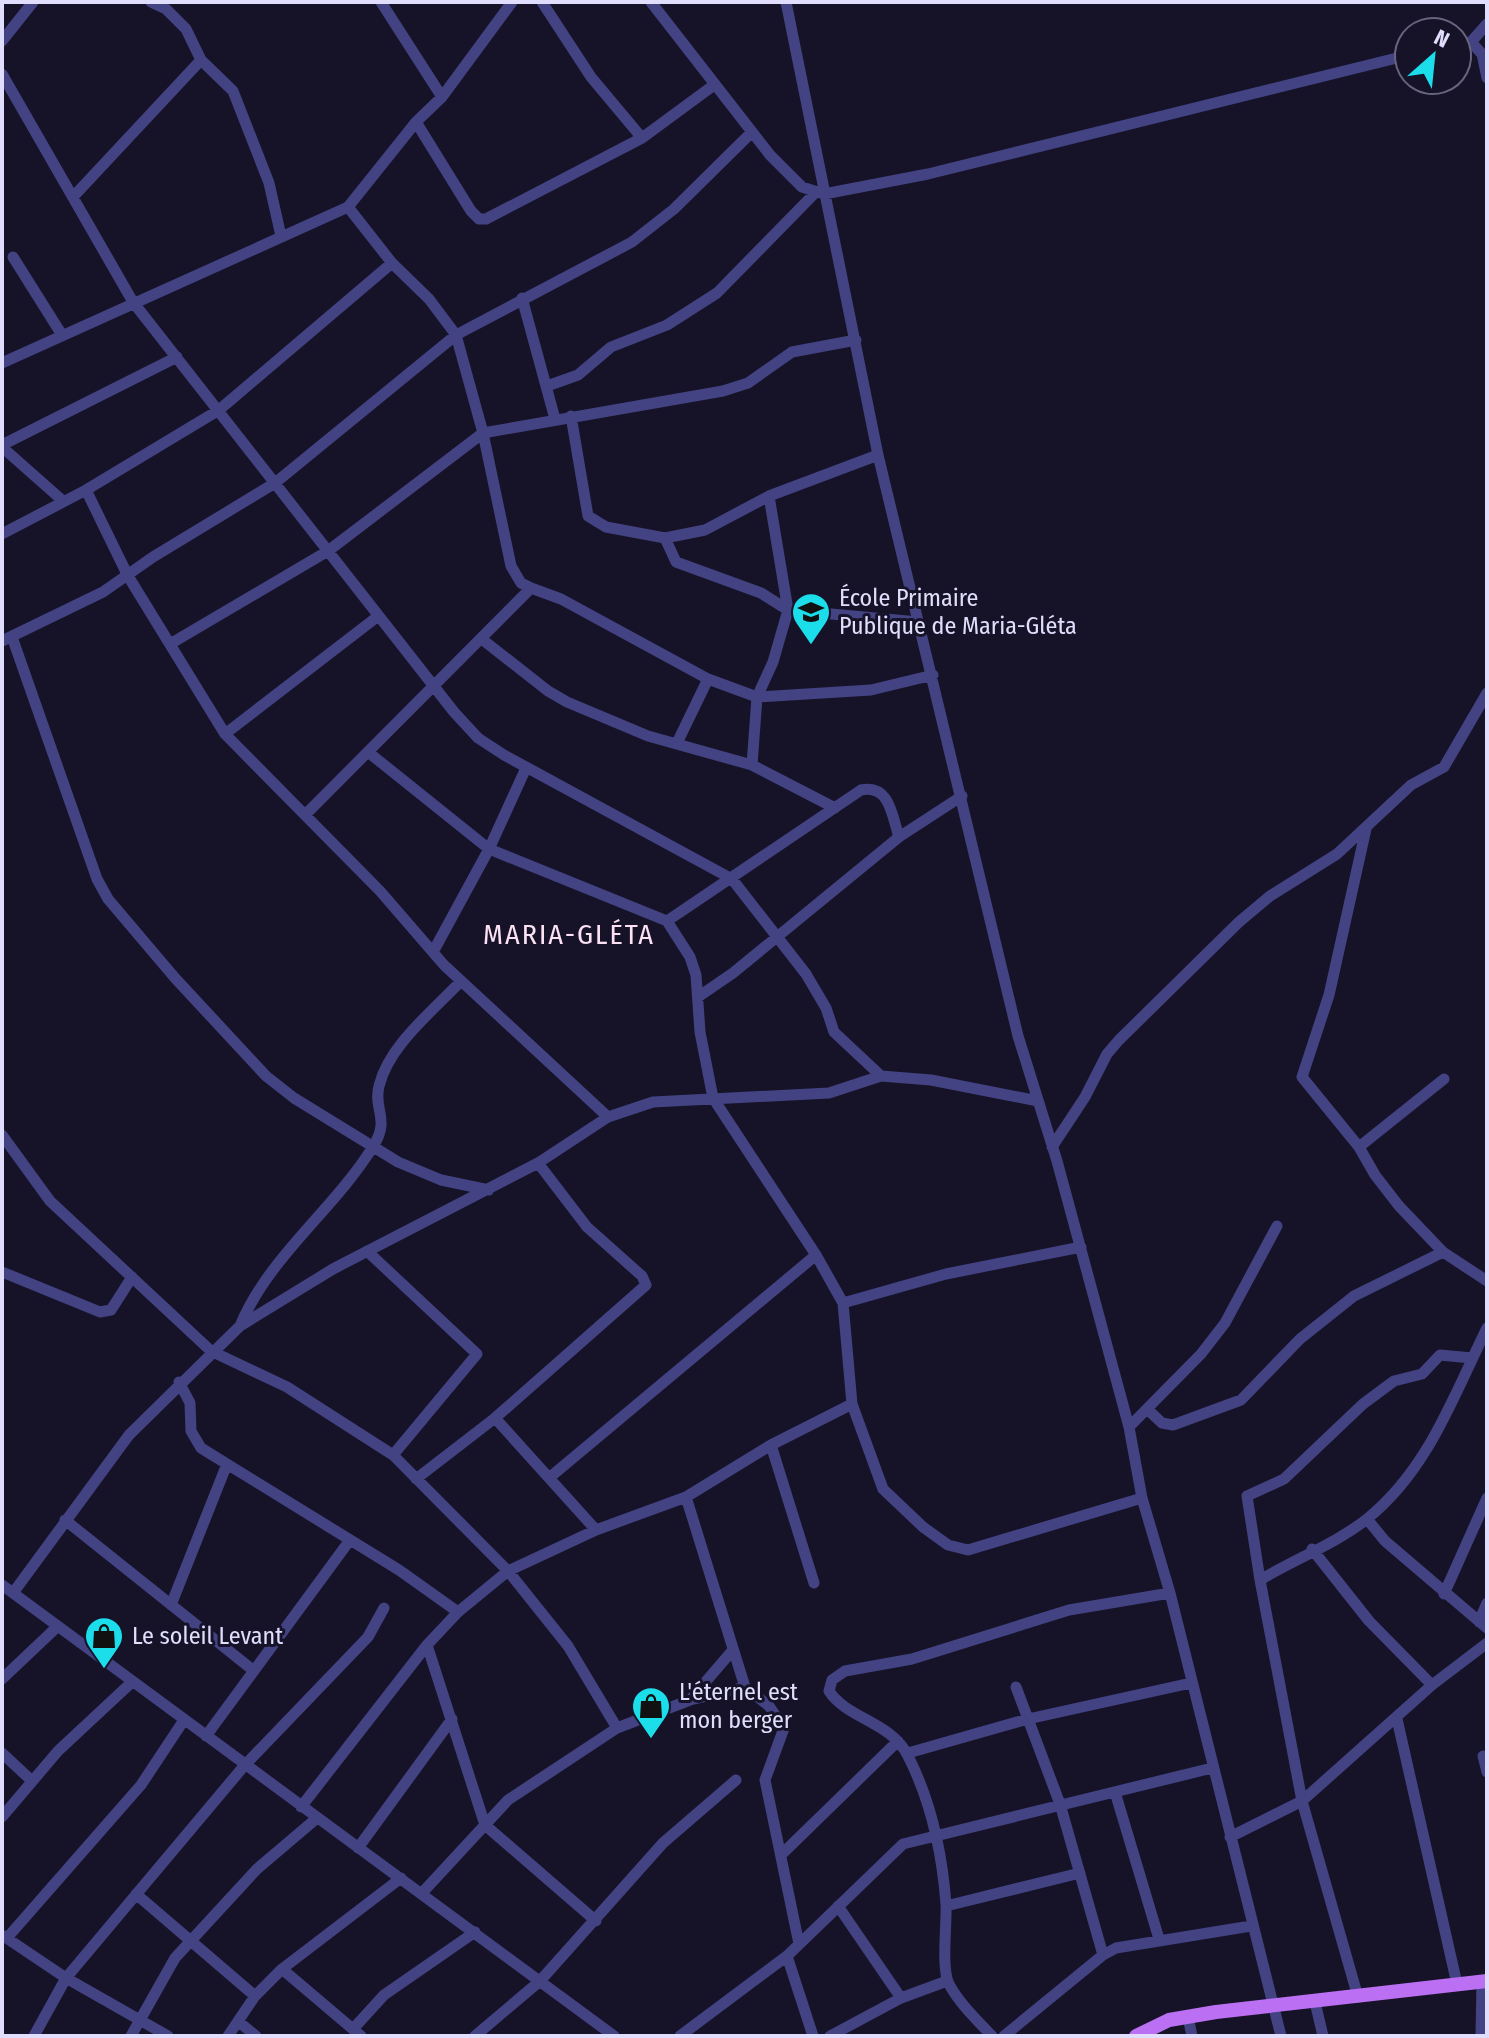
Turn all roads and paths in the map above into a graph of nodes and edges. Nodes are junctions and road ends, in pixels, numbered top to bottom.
1 (33, 2) edge
2 (151, 2) edge
3 (381, 2) edge
4 (512, 2) edge
5 (542, 2) edge
6 (651, 2) edge
7 (786, 2) edge
8 (169, 6) edge
9 (1487, 24) edge
10 (1473, 40) edge
11 (2, 41) edge
12 (1473, 44) edge
13 (1393, 59) edge
14 (201, 60) junction
15 (2, 74) edge
16 (1487, 78) edge
17 (714, 85) junction
18 (442, 97) junction
19 (416, 122) junction
20 (752, 132) junction
21 (642, 138) junction
22 (820, 194) junction
23 (73, 197) junction
24 (348, 207) junction
25 (281, 236) junction
26 (13, 257) dead end
27 (392, 263) junction
28 (522, 298) junction
29 (133, 302) junction
30 (62, 335) junction
31 (456, 335) junction
32 (856, 340) junction
33 (177, 357) junction
34 (2, 363) edge
35 (547, 386) junction
36 (219, 410) junction
37 (571, 416) junction
38 (555, 419) junction
39 (483, 433) junction
40 (2, 446) edge
41 (878, 455) junction
42 (275, 483) junction
43 (86, 490) junction
44 (769, 496) junction
45 (63, 501) junction
46 (2, 534) edge
47 (665, 538) junction
48 (328, 551) junction
49 (128, 576) junction
50 (531, 588) junction
51 (788, 610) junction
52 (377, 617) junction
53 (918, 622) junction
54 (7, 639) edge
55 (483, 640) junction
56 (170, 644) junction
57 (933, 675) junction
58 (708, 679) junction
59 (434, 688) junction
60 (1487, 693) edge
61 (757, 697) junction
62 (225, 734) junction
63 (677, 743) junction
64 (368, 752) junction
65 (752, 765) junction
66 (526, 768) junction
67 (962, 796) junction
68 (835, 808) junction
69 (305, 815) junction
70 (1366, 828) junction
71 (899, 837) junction
72 (489, 849) junction
73 (732, 879) junction
74 (667, 921) junction
75 (778, 937) junction
76 (433, 952) junction
77 (461, 981) junction
78 (698, 997) junction
79 (881, 1076) junction
80 (1444, 1079) dead end
81 (713, 1098) junction
82 (1038, 1101) junction
83 (608, 1117) junction
84 (2, 1135) edge
85 (374, 1145) junction
86 (1052, 1147) junction
87 (1359, 1147) junction
88 (538, 1163) junction
89 (489, 1190) junction
90 (1277, 1226) dead end
91 (1081, 1247) junction
92 (367, 1251) junction
93 (1443, 1252) junction
94 (816, 1255) junction
95 (3, 1274) edge
96 (132, 1277) junction
97 (1487, 1281) edge
98 (843, 1303) junction
99 (240, 1326) junction
100 (1487, 1328) edge
101 (211, 1351) junction
102 (1472, 1358) junction
103 (179, 1382) junction
104 (852, 1404) junction
105 (1147, 1409) junction
106 (495, 1418) junction
107 (1129, 1427) junction
108 (771, 1445) junction
109 (393, 1455) junction
110 (227, 1464) junction
111 (549, 1478) junction
112 (416, 1479) junction
113 (686, 1497) junction
114 (1142, 1498) junction
115 (1487, 1498) edge
116 (1367, 1519) junction
117 (65, 1520) junction
118 (596, 1530) junction
119 (350, 1540) junction
120 (1312, 1549) junction
121 (508, 1571) junction
122 (1260, 1580) junction
123 (814, 1583) dead end
124 (2, 1585) edge
125 (13, 1593) junction
126 (1170, 1593) junction
127 (1444, 1594) junction
128 (1487, 1603) edge
129 (171, 1605) junction
130 (384, 1608) dead end
131 (458, 1612) junction
132 (1483, 1625) edge
133 (58, 1626) junction
134 (1487, 1643) edge
135 (427, 1645) junction
136 (732, 1651) junction
137 (254, 1671) junction
138 (2, 1679) edge
139 (132, 1682) junction
140 (1191, 1683) junction
141 (1432, 1685) junction
142 (745, 1687) junction
143 (1016, 1687) dead end
144 (690, 1700) junction
145 (452, 1719) junction
146 (1028, 1719) junction
147 (1397, 1719) junction
148 (184, 1720) junction
149 (617, 1728) junction
150 (206, 1736) junction
151 (898, 1741) junction
152 (2, 1753) edge
153 (908, 1753) junction
154 (1483, 1756) dead end
155 (244, 1766) junction
156 (1212, 1768) junction
157 (1487, 1772) edge
158 (736, 1780) dead end
159 (32, 1781) junction
160 (1115, 1792) junction
161 (1302, 1801) junction
162 (1060, 1804) junction
163 (301, 1807) junction
164 (2, 1817) edge
165 (317, 1818) junction
166 (485, 1825) junction
167 (938, 1833) junction
168 (1230, 1837) junction
169 (358, 1848) junction
170 (782, 1854) junction
171 (1080, 1873) junction
172 (401, 1878) junction
173 (422, 1893) junction
174 (136, 1894) junction
175 (838, 1906) junction
176 (946, 1906) junction
177 (596, 1921) junction
178 (1251, 1926) junction
179 (475, 1932) junction
180 (4, 1937) edge
181 (1159, 1939) junction
182 (189, 1942) junction
183 (799, 1944) junction
184 (1103, 1955) junction
185 (787, 1956) junction
186 (282, 1969) junction
187 (66, 1978) junction
188 (540, 1981) junction
189 (947, 1981) junction
190 (1484, 1981) edge
191 (1457, 1984) junction
192 (255, 1996) junction
193 (1358, 1997) junction
194 (901, 1998) junction
195 (1315, 2002) junction
196 (1274, 2007) junction
197 (1188, 2017) junction
198 (140, 2020) junction
199 (239, 2022) junction
200 (357, 2033) edge
201 (34, 2036) edge
202 (131, 2036) edge
203 (168, 2036) edge
204 (228, 2036) edge
205 (256, 2036) edge
206 (475, 2036) edge
207 (614, 2036) edge
208 (680, 2036) edge
209 (813, 2036) edge
210 (830, 2036) edge
211 (992, 2036) edge
212 (1004, 2036) edge
213 (1136, 2036) edge
214 (1192, 2036) edge
215 (1281, 2036) edge
216 (1323, 2036) edge
217 (1481, 2036) edge

1 - 11 street
2 - 8 street
3 - 18 street
4 - 18 street
5 - 21 street
6 - 17 street
7 - 22 street
8 - 14 street
9 - 10 street
12 - 16 street
13 - 22 street
14 - 23 street
14 - 25 street
15 - 23 street
17 - 20 street
17 - 21 street
18 - 19 street
19 - 21 street
19 - 24 street
20 - 22 street
20 - 28 street
22 - 32 street
22 - 35 street
23 - 29 street
24 - 25 street
24 - 27 street
25 - 29 street
26 - 30 street
27 - 31 street
27 - 36 street
28 - 31 street
28 - 35 street
29 - 30 street
29 - 33 street
30 - 34 street
31 - 39 street
31 - 42 street
32 - 37 street
32 - 41 street
33 - 36 street
33 - 40 street
35 - 38 street
36 - 42 street
36 - 43 street
37 - 38 street
37 - 47 street
38 - 39 street
39 - 48 street
39 - 50 street
40 - 45 street
41 - 44 street
41 - 53 street
42 - 48 street
42 - 49 street
43 - 45 street
43 - 49 street
44 - 47 street
44 - 51 street
45 - 46 street
47 - 51 street
48 - 52 street
48 - 56 street
49 - 54 street
49 - 56 street
50 - 55 street
50 - 58 street
51 - 53 street
51 - 61 street
52 - 59 street
52 - 62 street
53 - 57 street
54 - 85 street
55 - 59 street
55 - 63 street
56 - 62 street
57 - 61 street
57 - 67 street
58 - 61 street
58 - 63 street
59 - 64 street
59 - 66 street
60 - 70 street
61 - 65 street
62 - 69 street
63 - 65 street
64 - 69 street
64 - 72 street
65 - 68 street
66 - 72 street
66 - 73 street
67 - 71 street
67 - 82 street
68 - 71 street
68 - 73 street
69 - 76 street
70 - 86 street
70 - 87 street
71 - 75 street
72 - 74 street
72 - 76 street
73 - 74 street
73 - 75 street
74 - 78 street
75 - 78 street
75 - 79 street
76 - 77 street
77 - 83 street
77 - 85 street
78 - 81 street
79 - 81 street
79 - 82 street
80 - 87 street
81 - 83 street
81 - 94 street
82 - 86 street
83 - 88 street
84 - 96 street
85 - 89 street
85 - 99 street
86 - 91 street
87 - 93 street
88 - 89 street
88 - 106 street
89 - 92 street
90 - 105 street
91 - 98 street
91 - 107 street
92 - 99 street
92 - 109 street
93 - 97 street
93 - 105 street
94 - 98 street
94 - 111 street
95 - 96 street
96 - 101 street
98 - 104 street
99 - 101 street
100 - 102 street
101 - 103 street
101 - 109 street
102 - 116 street
102 - 122 street
103 - 110 street
103 - 117 street
104 - 108 street
104 - 114 street
105 - 107 street
106 - 111 street
106 - 112 street
107 - 114 street
108 - 113 street
108 - 123 street
109 - 112 street
110 - 119 street
110 - 129 street
111 - 118 street
112 - 121 street
113 - 118 street
113 - 136 street
114 - 126 street
115 - 127 street
116 - 120 street
116 - 127 street
117 - 125 street
117 - 129 street
118 - 121 street
119 - 131 street
119 - 137 street
120 - 122 street
120 - 141 street
121 - 131 street
121 - 149 street
122 - 161 street
124 - 125 street
125 - 133 street
126 - 140 street
126 - 151 street
127 - 132 street
128 - 132 street
129 - 137 street
130 - 155 street
131 - 135 street
133 - 138 street
133 - 139 street
134 - 141 street
135 - 145 street
135 - 163 street
136 - 142 street
136 - 144 street
137 - 150 street
139 - 148 street
139 - 159 street
140 - 146 street
140 - 156 street
141 - 147 street
142 - 144 street
142 - 170 street
143 - 146 street
144 - 149 street
145 - 166 street
145 - 169 street
146 - 153 street
146 - 162 street
147 - 161 street
147 - 191 street
148 - 150 street
148 - 180 street
149 - 166 street
150 - 155 street
151 - 153 street
151 - 170 street
152 - 159 street
153 - 167 street
154 - 157 street
155 - 163 street
155 - 174 street
156 - 160 street
156 - 168 street
158 - 177 street
159 - 164 street
160 - 162 street
160 - 181 street
161 - 168 street
161 - 193 street
162 - 167 street
162 - 171 street
163 - 165 street
165 - 169 street
165 - 182 street
166 - 173 street
166 - 177 street
167 - 175 street
167 - 176 street
168 - 178 street
169 - 172 street
170 - 183 street
171 - 176 street
171 - 184 street
172 - 173 street
172 - 186 street
173 - 179 street
174 - 182 street
174 - 187 street
175 - 183 street
175 - 194 street
176 - 189 street
177 - 188 street
178 - 181 street
178 - 196 street
179 - 188 street
179 - 200 street
180 - 187 street
181 - 184 street
182 - 192 street
182 - 198 street
183 - 185 street
184 - 212 street
185 - 208 street
185 - 209 street
186 - 192 street
186 - 200 street
187 - 198 street
187 - 201 street
188 - 206 street
188 - 207 street
189 - 194 street
189 - 211 street
190 - 191 main road
190 - 217 street
191 - 193 main road
192 - 199 street
193 - 195 main road
194 - 210 street
195 - 196 main road
195 - 216 street
196 - 197 main road
196 - 215 street
197 - 213 main road
197 - 214 street
198 - 202 street
198 - 203 street
199 - 204 street
199 - 205 street

